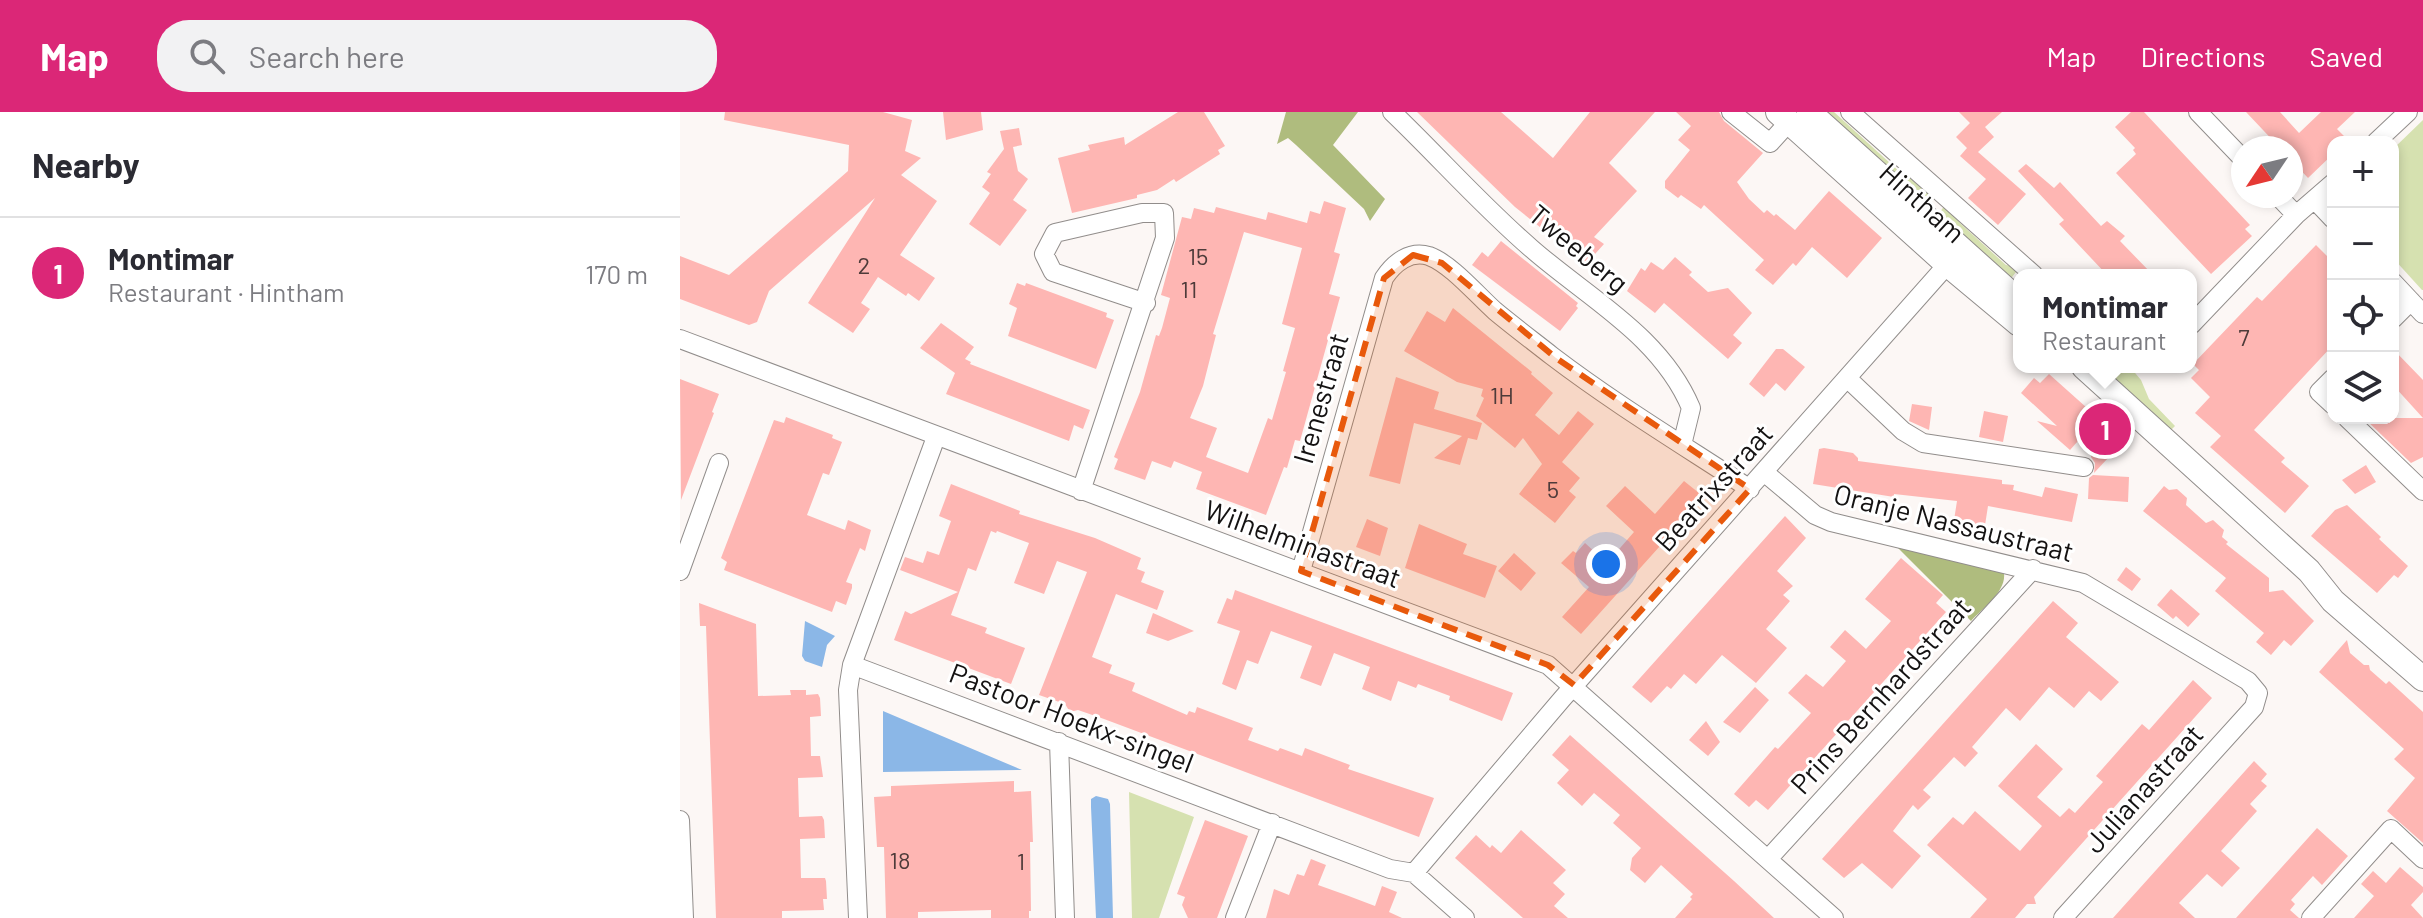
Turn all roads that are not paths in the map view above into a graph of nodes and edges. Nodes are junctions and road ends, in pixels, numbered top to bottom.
1 (1392, 112) edge
2 (1731, 112) edge
3 (1850, 112) edge
4 (2198, 112) edge
5 (2408, 112) edge
6 (1792, 115) edge
7 (2382, 136) edge
8 (2231, 146) edge
9 (2327, 189) edge
10 (2315, 200) junction
11 (2289, 208) edge
12 (2327, 213) edge
13 (2296, 215) junction
14 (1954, 257) junction
15 (2027, 269) edge
16 (2399, 288) edge
17 (2013, 297) edge
18 (1146, 303) junction
19 (2417, 307) edge
20 (2399, 316) edge
21 (2013, 318) edge
22 (2197, 319) edge
23 (680, 339) edge
24 (2084, 373) edge
25 (2090, 373) edge
26 (1847, 378) junction
27 (2327, 384) edge
28 (2108, 392) junction
29 (2327, 399) edge
30 (2353, 424) edge
31 (936, 437) junction
32 (1682, 445) junction
33 (719, 463) dead end
34 (2084, 467) dead end
35 (1764, 472) junction
36 (1750, 489) junction
37 (1081, 491) junction
38 (2423, 491) edge
39 (2033, 569) junction
40 (680, 571) edge
41 (1301, 571) junction
42 (2309, 571) junction
43 (2423, 659) edge
44 (852, 665) junction
45 (2423, 679) edge
46 (1574, 685) junction
47 (2258, 693) joint
48 (1059, 742) junction
49 (680, 820) edge
50 (1272, 823) junction
51 (1768, 859) junction
52 (2423, 859) edge
53 (1414, 873) junction
54 (684, 918) edge
55 (858, 918) edge
56 (1065, 918) edge
57 (1235, 918) edge
58 (1465, 918) edge
59 (1834, 918) edge
60 (2063, 918) edge
61 (2311, 918) edge

1 - 32 street, Tweeberg
2 - 6 street, Hintham
3 - 15 street, Hintham
4 - 8 street
5 - 7 street
6 - 14 street, Hintham
9 - 10 street
10 - 12 street
10 - 13 street
11 - 13 street
13 - 22 street
14 - 17 street, Hintham
14 - 21 street, Hintham
14 - 26 street, Beatrixstraat
16 - 19 street
18 - 18 street
18 - 37 street
19 - 20 street
23 - 31 street, Wilhelminastraat
24 - 28 street
25 - 28 street
26 - 34 street
26 - 35 street, Beatrixstraat
27 - 29 street
28 - 42 street
30 - 38 street
31 - 37 street, Wilhelminastraat
31 - 44 street
32 - 36 street
32 - 41 street, Irenestraat
33 - 40 street
35 - 36 street, Beatrixstraat
35 - 39 street, Oranje Nassaustraat
36 - 46 street, Beatrixstraat
37 - 41 street, Wilhelminastraat
39 - 47 street, Oranje Nassaustraat
39 - 51 street, Prins Bernhardstraat
41 - 46 street, Wilhelminastraat
42 - 43 street
42 - 45 street
44 - 48 street, Pastoor Hoekx-singel
44 - 55 street
46 - 51 street, Wilhelminastraat
46 - 53 street, Beatrixstraat
47 - 60 street, Julianastraat
48 - 50 street, Pastoor Hoekx-singel
48 - 56 street
49 - 54 street
50 - 53 street, Pastoor Hoekx-singel
50 - 57 street
51 - 59 street, Wilhelminastraat
52 - 61 street
53 - 58 street, Pastoor Hoekx-singel

